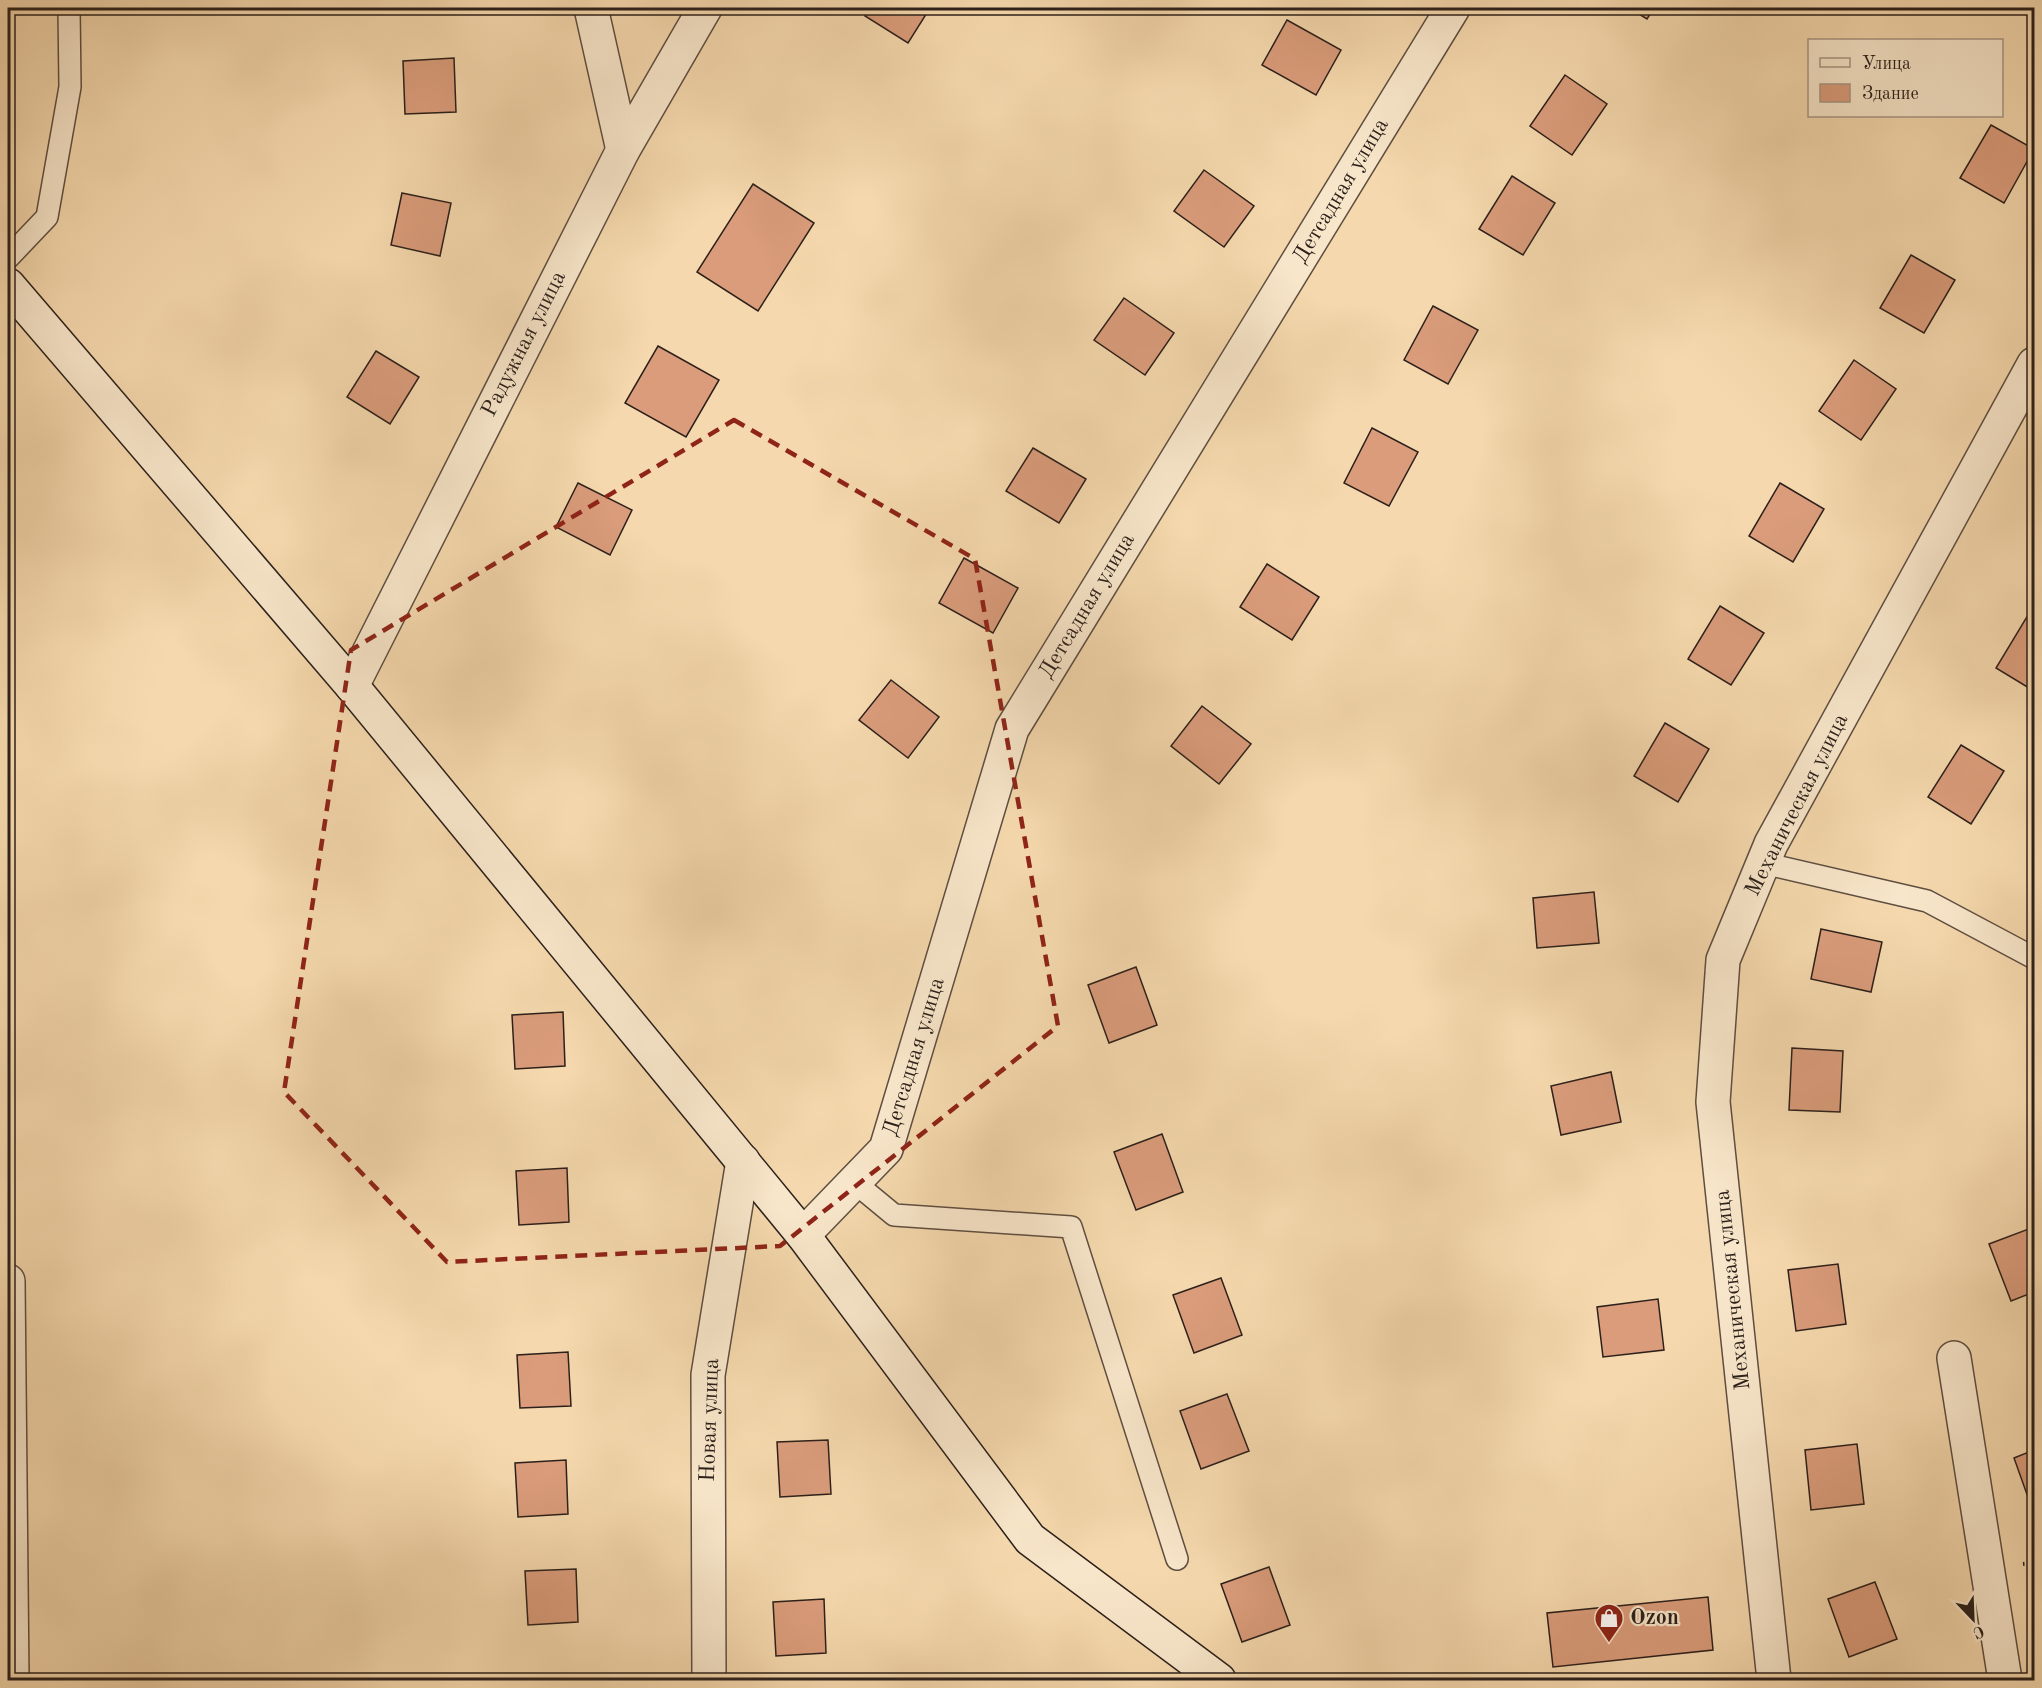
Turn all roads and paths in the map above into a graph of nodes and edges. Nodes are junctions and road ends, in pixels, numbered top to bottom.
1 (69, 8) edge
2 (591, 8) edge
3 (705, 8) edge
4 (1453, 8) edge
5 (623, 150) junction
6 (8, 258) edge
7 (8, 285) edge
8 (2034, 364) edge
9 (352, 686) junction
10 (1763, 863) junction
11 (2034, 958) edge
12 (743, 1161) junction
13 (854, 1182) junction
14 (803, 1235) junction
15 (8, 1281) edge
16 (1954, 1358) dead end
17 (1177, 1559) dead end
18 (12, 1680) edge
19 (709, 1680) edge
20 (1219, 1680) edge
21 (1774, 1680) edge
22 (2006, 1680) edge

1 - 6 lane
2 - 5 street
3 - 5 street, Радужная улица
4 - 13 street, Детсадная улица
5 - 9 street, Радужная улица
7 - 9 street
8 - 10 street, Механическая улица
9 - 12 street
10 - 11 lane
10 - 21 street, Механическая улица
12 - 14 street
12 - 19 street, Новая улица
13 - 14 street, Детсадная улица
13 - 17 lane
14 - 20 street
15 - 18 street
16 - 22 street

